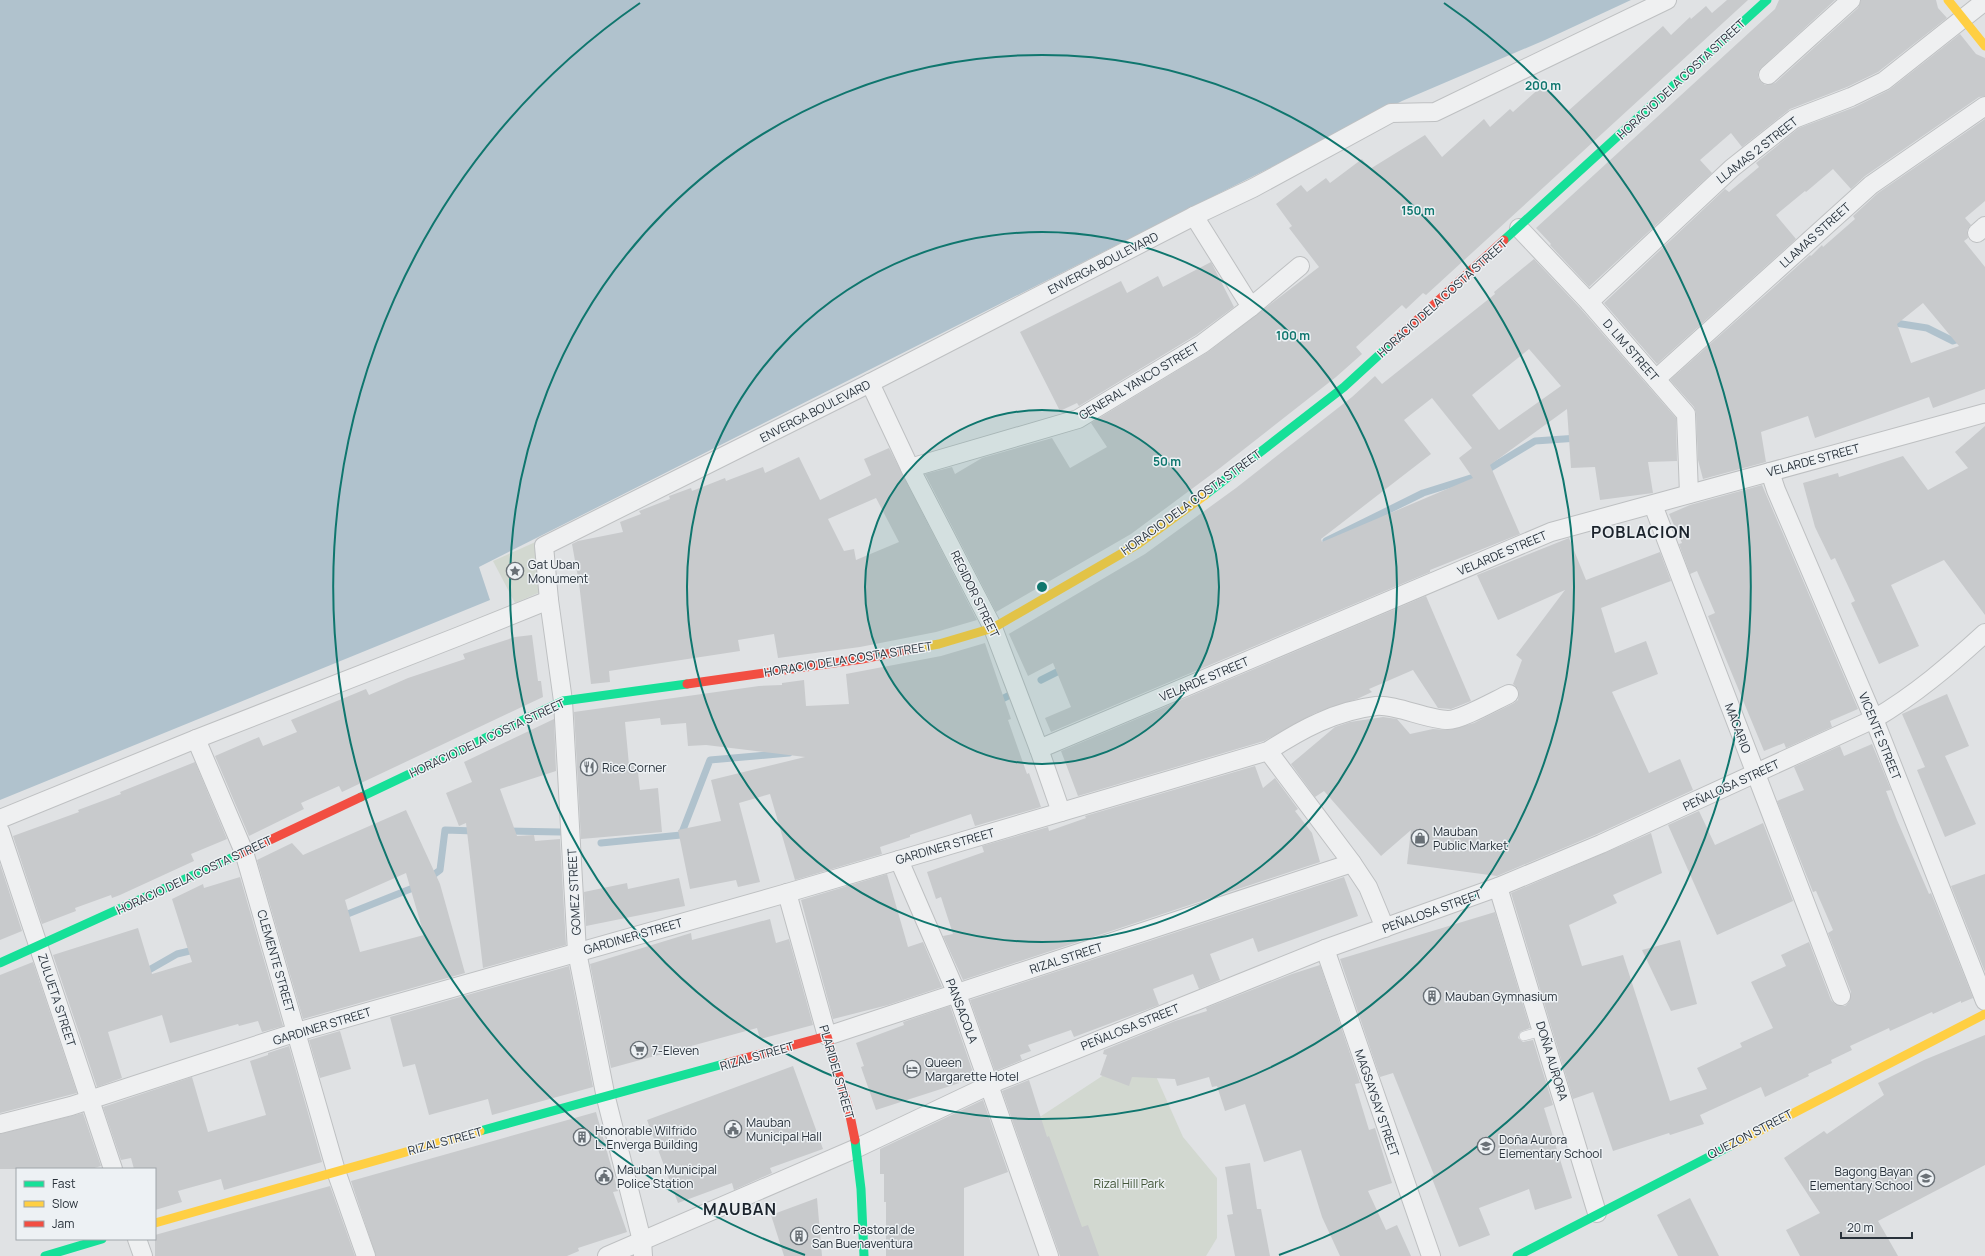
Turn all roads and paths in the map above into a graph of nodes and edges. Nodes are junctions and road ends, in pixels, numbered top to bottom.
1 (1667, 0) edge
2 (1767, 0) edge
3 (1851, 0) edge
4 (1948, 0) edge
5 (1985, 2) edge
6 (1965, 19) junction
7 (1985, 46) edge
8 (1768, 75) dead end
9 (1985, 106) edge
10 (1194, 216) junction
11 (1519, 228) junction
12 (1300, 266) dead end
13 (1589, 302) junction
14 (1251, 307) junction
15 (1656, 379) junction
16 (870, 383) junction
17 (1985, 413) edge
18 (910, 468) junction
19 (1770, 472) junction
20 (1689, 494) junction
21 (1653, 505) junction
22 (544, 546) joint
23 (549, 600) junction
24 (993, 628) junction
25 (1985, 633) edge
26 (1509, 694) dead end
27 (563, 701) junction
28 (1874, 719) junction
29 (196, 739) junction
30 (1040, 749) junction
31 (1268, 751) junction
32 (1756, 774) junction
33 (1061, 812) junction
34 (0, 819) edge
35 (0, 831) edge
36 (244, 852) junction
37 (899, 860) junction
38 (1352, 863) junction
39 (1498, 887) junction
40 (787, 893) junction
41 (1385, 928) junction
42 (39, 946) junction
43 (1325, 949) junction
44 (577, 952) junction
45 (0, 963) edge
46 (957, 994) junction
47 (1841, 996) dead end
48 (1985, 1001) edge
49 (1985, 1014) edge
50 (1543, 1031) junction
51 (297, 1032) junction
52 (827, 1036) junction
53 (1524, 1036) dead end
54 (989, 1085) junction
55 (606, 1098) junction
56 (90, 1100) junction
57 (0, 1124) edge
58 (857, 1148) junction
59 (113, 1168) edge
60 (336, 1171) junction
61 (1597, 1213) junction
62 (156, 1223) edge
63 (99, 1240) edge
64 (137, 1240) edge
65 (1533, 1247) junction
66 (642, 1248) edge
67 (45, 1256) edge
68 (143, 1256) edge
69 (366, 1256) edge
70 (607, 1256) edge
71 (864, 1256) edge
72 (1049, 1256) edge
73 (1431, 1256) edge
74 (1517, 1256) edge
75 (1538, 1256) edge

1 - 10 street, ENVERGA BOULEVARD
2 - 11 street, HORACIO DELA COSTA STREET
3 - 8 street
4 - 6 street
5 - 6 street, LLAMAS 2 STREET
6 - 7 street
6 - 13 street, LLAMAS 2 STREET
9 - 15 street, LLAMAS STREET
10 - 14 street
10 - 16 street, ENVERGA BOULEVARD
11 - 13 street, D. LIM STREET
11 - 24 street, HORACIO DELA COSTA STREET
12 - 14 street, GENERAL YANCO STREET
13 - 15 street, D. LIM STREET
14 - 18 street, GENERAL YANCO STREET
15 - 20 street, D. LIM STREET
16 - 18 street, REGIDOR STREET
16 - 22 street, ENVERGA BOULEVARD
17 - 19 street, VELARDE STREET
18 - 24 street, REGIDOR STREET
19 - 20 street, VELARDE STREET
19 - 28 street, VICENTE STREET
20 - 21 street, VELARDE STREET
21 - 30 street, VELARDE STREET
21 - 32 street, MACARIO
22 - 23 street, GOMEZ STREET
23 - 27 street, GOMEZ STREET
23 - 29 street
24 - 27 street, HORACIO DELA COSTA STREET
24 - 30 street, REGIDOR STREET
25 - 28 street, PEÑALOSA STREET
26 - 31 street, GARDINER STREET
27 - 36 street, HORACIO DELA COSTA STREET
27 - 44 street, GOMEZ STREET
28 - 32 street, PEÑALOSA STREET
28 - 48 street, VICENTE STREET
29 - 34 street
29 - 36 street, CLEMENTE STREET
30 - 33 street, REGIDOR STREET
31 - 33 street, GARDINER STREET
31 - 38 street
32 - 39 street, PEÑALOSA STREET
32 - 47 street, MACARIO
33 - 37 street, GARDINER STREET
35 - 42 street, ZULUETA STREET
36 - 42 street, HORACIO DELA COSTA STREET
36 - 51 street, CLEMENTE STREET
37 - 40 street, GARDINER STREET
37 - 46 street, PANSACOLA
38 - 41 street
38 - 46 street, RIZAL STREET
39 - 41 street, PEÑALOSA STREET
39 - 50 street, DOÑA AURORA
40 - 44 street, GARDINER STREET
40 - 52 street, PLARIDEL STREET
41 - 43 street, PEÑALOSA STREET
42 - 45 street, HORACIO DELA COSTA STREET
42 - 56 street, ZULUETA STREET
43 - 54 street, PEÑALOSA STREET
43 - 73 street, MAGSAYSAY STREET
44 - 51 street, GARDINER STREET
44 - 55 street, GOMEZ STREET
46 - 52 street, RIZAL STREET
46 - 54 street, PANSACOLA
49 - 61 street, QUEZON STREET
50 - 53 lane
50 - 61 street, DOÑA AURORA
51 - 56 street, GARDINER STREET
51 - 60 street, CLEMENTE STREET
52 - 55 street, RIZAL STREET
52 - 58 street, PLARIDEL STREET
54 - 58 street, PEÑALOSA STREET
54 - 72 street, PANSACOLA
55 - 60 street, RIZAL STREET
55 - 66 street, GOMEZ STREET
56 - 57 street, GARDINER STREET
56 - 59 street, ZULUETA STREET
58 - 66 street, PEÑALOSA STREET
58 - 71 street, PLARIDEL STREET
60 - 62 street, RIZAL STREET
60 - 69 street, CLEMENTE STREET
61 - 65 street, QUEZON STREET
63 - 67 street
64 - 68 street
65 - 74 street, QUEZON STREET
65 - 75 lane
66 - 70 street, PEÑALOSA STREET

